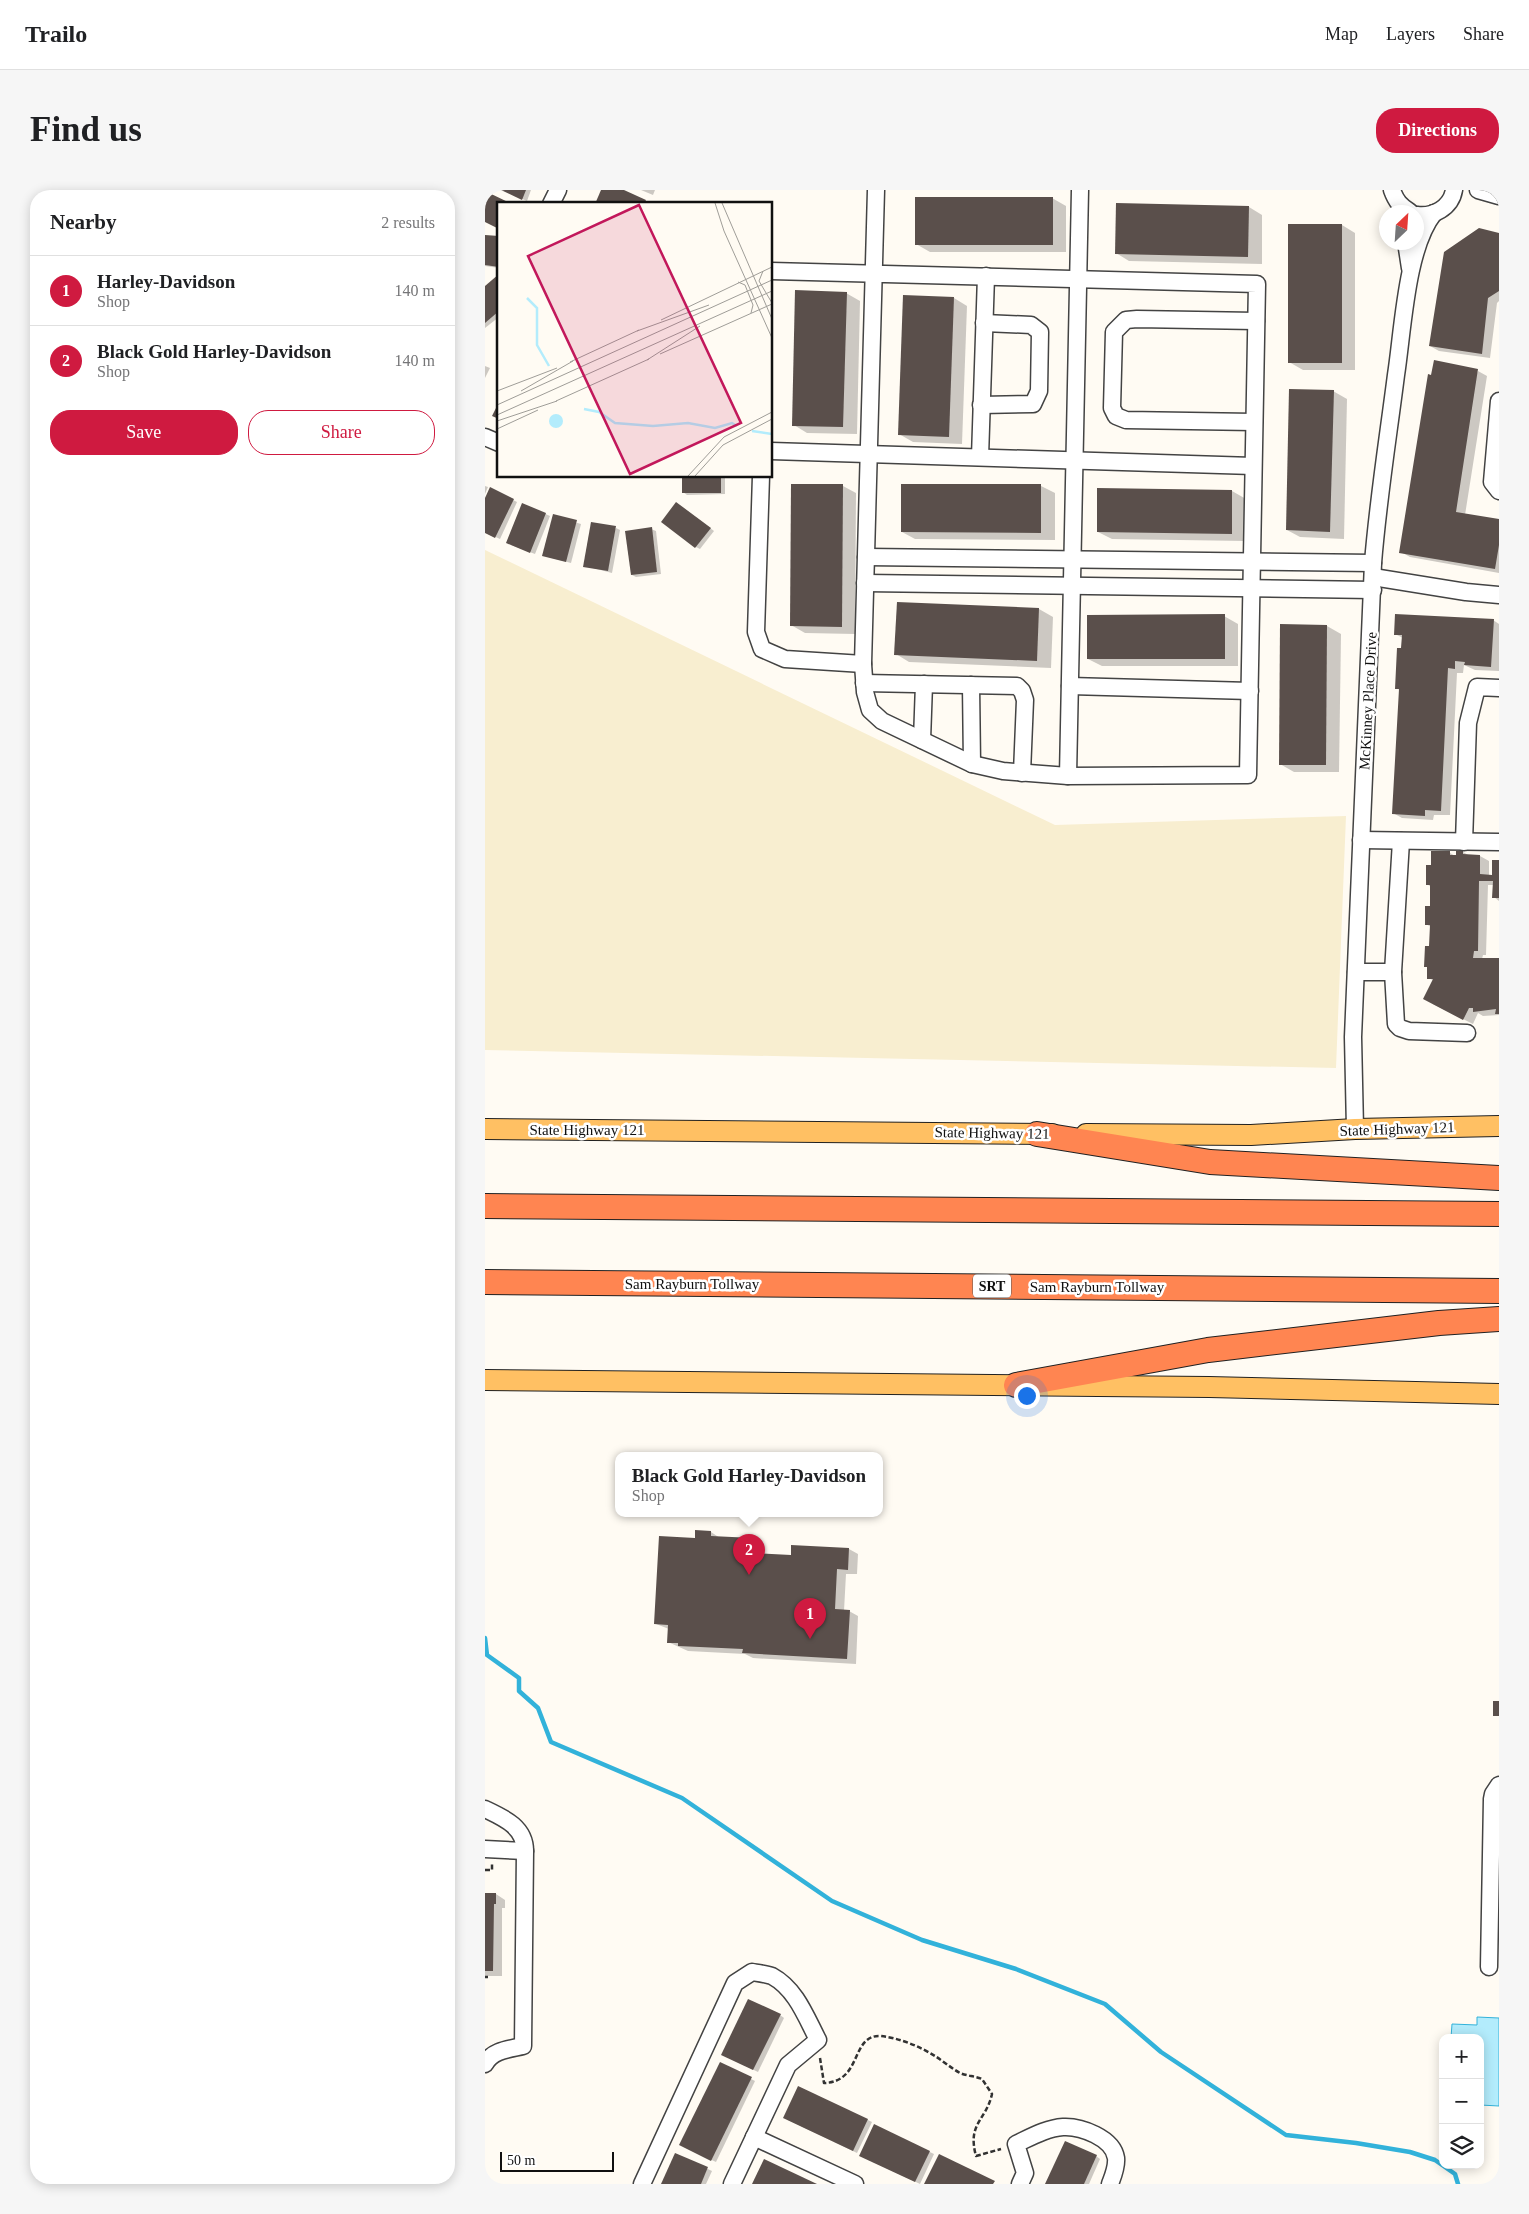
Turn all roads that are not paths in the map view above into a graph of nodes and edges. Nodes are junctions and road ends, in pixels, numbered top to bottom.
1 (558, 190) edge
2 (876, 190) edge
3 (1080, 190) edge
4 (1393, 190) edge
5 (1453, 190) edge
6 (1478, 190) edge
7 (1499, 196) edge
8 (552, 202) edge
9 (1400, 205) edge
10 (1434, 213) junction
11 (1424, 215) edge
12 (1407, 250) edge
13 (773, 271) edge
14 (873, 273) junction
15 (1411, 275) junction
16 (986, 276) junction
17 (1079, 279) junction
18 (1256, 321) junction
19 (984, 323) junction
20 (981, 405) junction
21 (1498, 411) edge
22 (1254, 422) junction
23 (485, 437) edge
24 (497, 442) edge
25 (773, 451) edge
26 (869, 453) junction
27 (980, 457) junction
28 (1075, 460) junction
29 (1496, 463) edge
30 (1253, 466) junction
31 (761, 478) edge
32 (1499, 491) edge
33 (866, 557) junction
34 (1073, 559) junction
35 (1252, 561) junction
36 (1373, 577) junction
37 (865, 583) junction
38 (1072, 585) junction
39 (1251, 588) junction
40 (1499, 595) edge
41 (863, 664) junction
42 (864, 683) junction
43 (924, 684) junction
44 (971, 685) junction
45 (1070, 686) junction
46 (1499, 688) edge
47 (1250, 691) junction
48 (922, 740) junction
49 (972, 764) junction
50 (1023, 773) junction
51 (1068, 776) junction
52 (1361, 840) junction
53 (1401, 841) junction
54 (1464, 842) junction
55 (1499, 842) edge
56 (1356, 972) junction
57 (1393, 972) junction
58 (1467, 1034) dead end
59 (1499, 1126) edge
60 (485, 1129) edge
61 (1355, 1129) junction
62 (1037, 1134) junction
63 (1499, 1178) edge
64 (485, 1206) edge
65 (1499, 1214) edge
66 (485, 1282) edge
67 (1499, 1290) edge
68 (1499, 1319) edge
69 (485, 1380) edge
70 (1015, 1384) junction
71 (1499, 1394) edge
72 (1499, 1785) edge
73 (485, 1810) edge
74 (485, 1849) edge
75 (525, 1851) junction
76 (1489, 1967) dead end
77 (485, 2064) edge
78 (754, 2137) junction
79 (641, 2184) edge
80 (732, 2184) edge
81 (855, 2184) edge
82 (1019, 2184) edge
83 (1110, 2184) edge

1 - 8 street
2 - 14 street
3 - 17 street
4 - 9 street
5 - 10 street, McKinney Place Drive
6 - 7 street
10 - 11 street
10 - 15 street, McKinney Place Drive
12 - 15 street, McKinney Place Drive
13 - 14 street
14 - 16 street
14 - 26 street
15 - 36 street, McKinney Place Drive
16 - 17 street
16 - 19 street
17 - 18 street
17 - 28 street
18 - 22 street
18 - 22 street
19 - 20 street
19 - 20 street
20 - 27 street
21 - 29 street
22 - 30 street
23 - 24 street
25 - 26 street
26 - 27 street
26 - 33 street
27 - 28 street
28 - 30 street
28 - 34 street
29 - 32 street
30 - 35 street
31 - 41 street
33 - 34 street
33 - 37 street
34 - 35 street
34 - 38 street
35 - 36 street
35 - 39 street
36 - 39 street
36 - 40 street
36 - 52 street, McKinney Place Drive
37 - 38 street
37 - 41 street
38 - 39 street
38 - 45 street
39 - 47 street
41 - 42 street
42 - 43 street
42 - 48 street
43 - 44 street
43 - 48 street
44 - 49 street
44 - 50 street
45 - 47 street
45 - 51 street
46 - 54 street
47 - 51 street
48 - 49 street
49 - 50 street
50 - 51 street
52 - 53 street
52 - 56 street, McKinney Place Drive
53 - 54 street
53 - 57 street
54 - 55 street
56 - 57 street
56 - 61 street, McKinney Place Drive
57 - 58 street
59 - 61 main road, State Highway 121
60 - 62 main road, State Highway 121
61 - 62 main road, State Highway 121
62 - 63 highway
64 - 65 highway
66 - 67 highway, Sam Rayburn Tollway / SRT
68 - 70 highway
69 - 70 main road
70 - 71 main road
72 - 76 street
73 - 75 street
74 - 75 street
75 - 77 street
78 - 79 street
78 - 80 street
78 - 81 street
82 - 83 street

